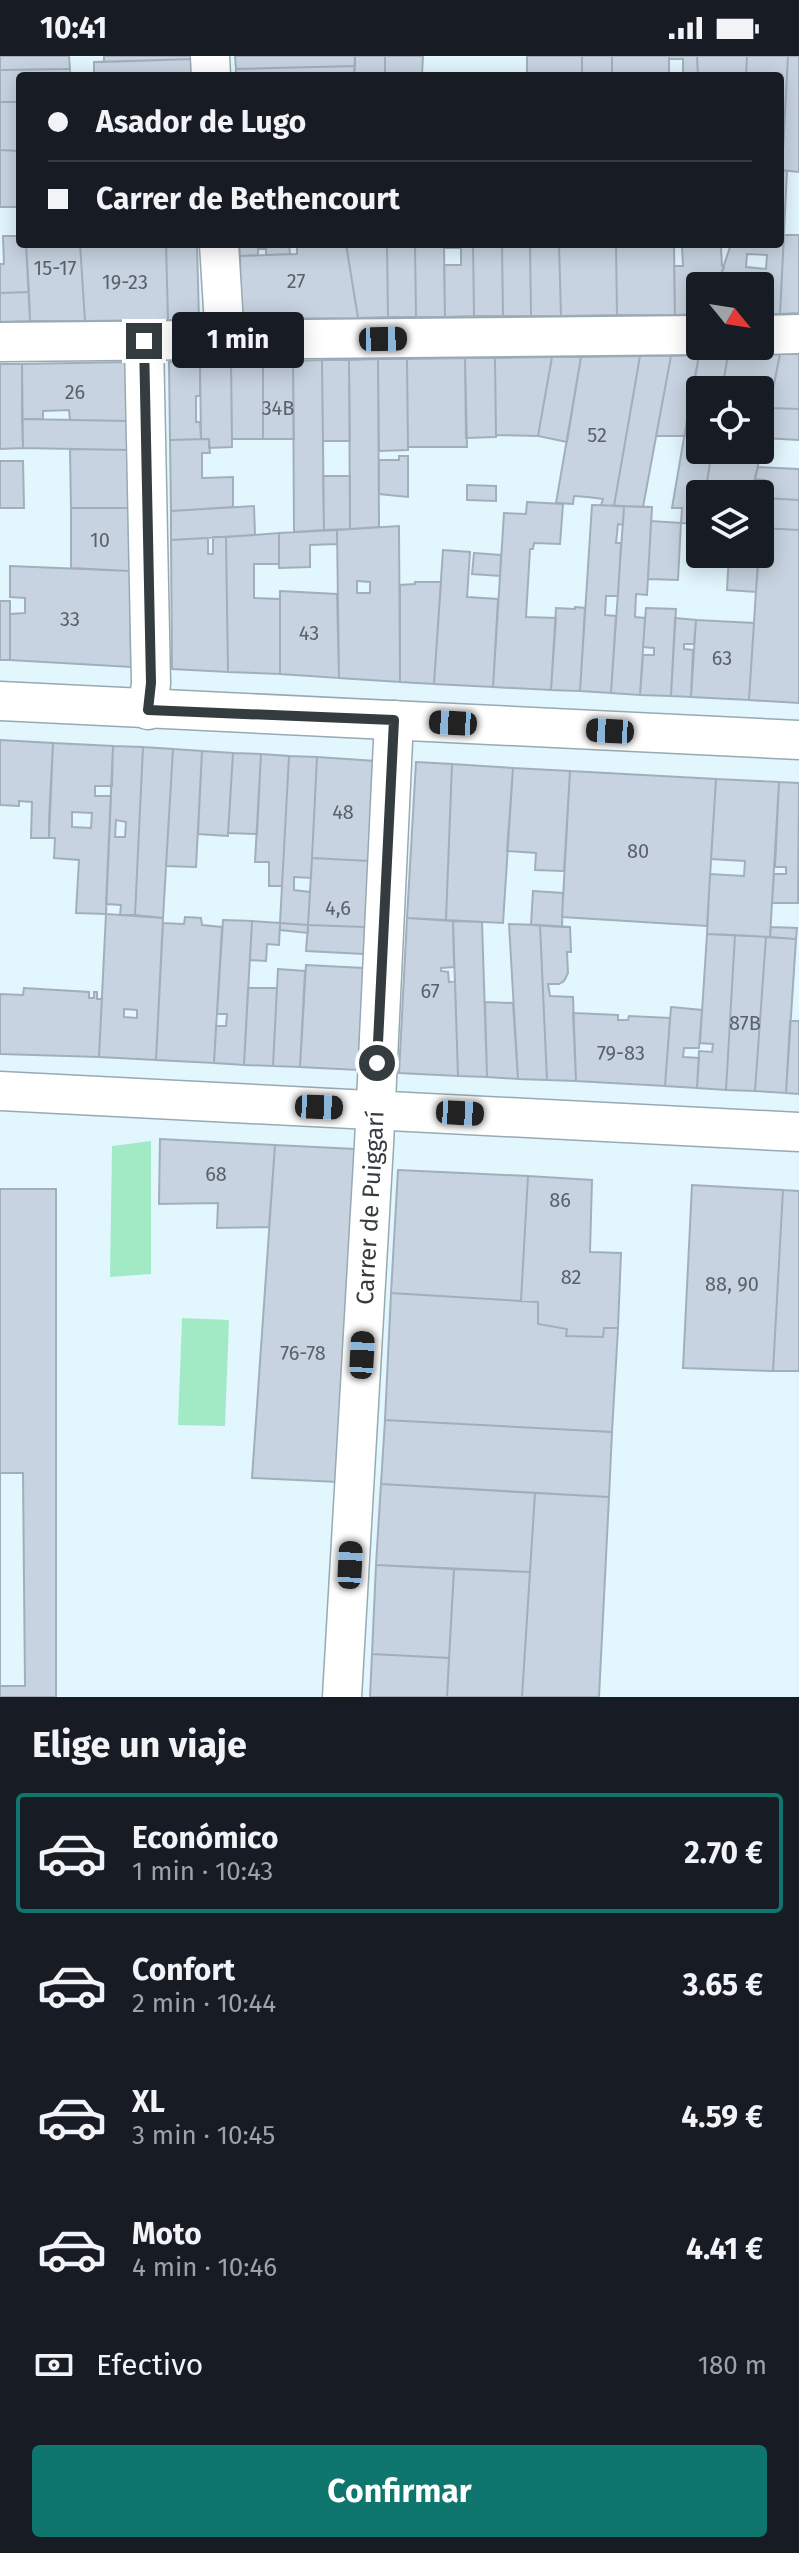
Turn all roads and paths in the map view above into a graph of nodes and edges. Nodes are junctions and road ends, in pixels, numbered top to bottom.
1 (219, 248) edge
2 (799, 334) edge
3 (686, 335) edge
4 (774, 335) edge
5 (144, 341) junction
6 (225, 341) junction
7 (0, 342) edge
8 (0, 701) edge
9 (148, 710) junction
10 (394, 720) junction
11 (799, 740) edge
12 (0, 1091) edge
13 (375, 1108) junction
14 (799, 1132) edge
15 (342, 1697) edge

1 - 6 street
2 - 4 street
3 - 6 street
5 - 6 street
5 - 7 street
5 - 9 street
8 - 9 street
9 - 10 street
10 - 11 street
10 - 13 street, Carrer de Puiggarí
12 - 13 street
13 - 14 street
13 - 15 street, Carrer de Puiggarí

